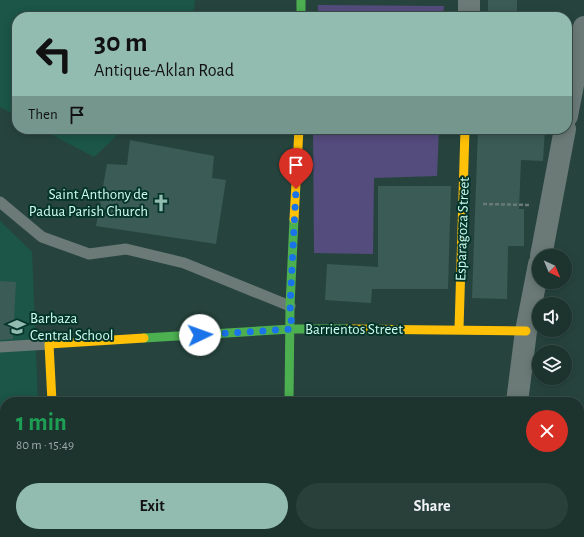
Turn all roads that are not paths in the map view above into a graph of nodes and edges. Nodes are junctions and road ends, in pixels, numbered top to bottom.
1 (301, 0) edge
2 (469, 0) edge
3 (301, 12) edge
4 (469, 12) edge
5 (584, 27) edge
6 (572, 90) edge
7 (300, 134) edge
8 (465, 134) edge
9 (564, 134) edge
10 (0, 202) edge
11 (541, 249) edge
12 (534, 289) edge
13 (290, 306) junction
14 (292, 329) junction
15 (459, 329) junction
16 (526, 330) junction
17 (49, 344) junction
18 (0, 346) edge
19 (52, 397) edge
20 (289, 397) edge
21 (518, 397) edge

1 - 3 street
2 - 4 street
5 - 6 street
7 - 13 street
8 - 15 street, Esparagoza Street
9 - 11 street
10 - 13 lane
12 - 16 street
13 - 14 street
14 - 15 street, Barrientos Street
14 - 17 street, Barrientos Street
14 - 20 street
15 - 16 street, Barrientos Street
16 - 21 street
17 - 18 lane
17 - 19 street

